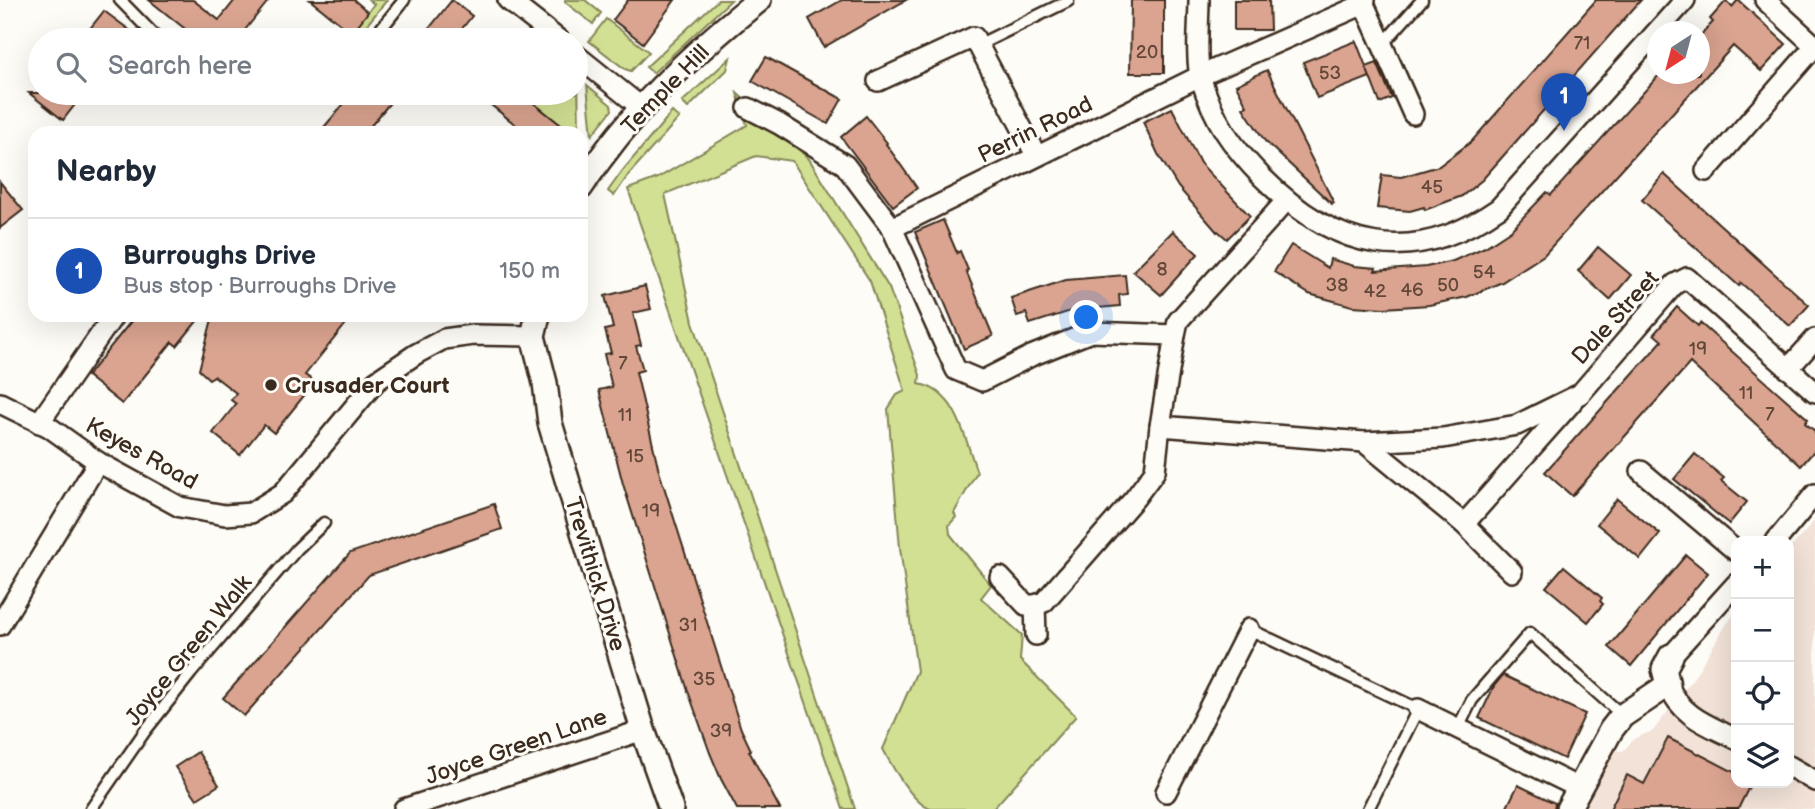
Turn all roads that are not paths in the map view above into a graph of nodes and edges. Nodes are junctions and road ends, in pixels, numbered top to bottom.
1 (120, 0) edge
2 (404, 0) edge
3 (508, 0) edge
4 (759, 0) edge
5 (1199, 0) edge
6 (1422, 0) edge
7 (1685, 0) edge
8 (1765, 0) edge
9 (1068, 1) edge
10 (1364, 2) edge
11 (531, 7) edge
12 (147, 28) edge
13 (382, 28) edge
14 (549, 28) edge
15 (978, 46) junction
16 (1382, 46) junction
17 (1815, 46) edge
18 (588, 65) edge
19 (1200, 76) junction
20 (878, 81) dead end
21 (642, 108) junction
22 (747, 108) dead end
23 (1413, 114) dead end
24 (1037, 155) junction
25 (1706, 171) dead end
26 (588, 176) edge
27 (1286, 201) junction
28 (892, 228) junction
29 (109, 322) edge
30 (536, 325) edge
31 (1175, 335) junction
32 (1815, 339) edge
33 (1788, 369) junction
34 (1815, 392) edge
35 (1580, 394) junction
36 (0, 403) edge
37 (39, 423) junction
38 (1160, 426) junction
39 (1364, 442) junction
40 (98, 462) junction
41 (1641, 471) dead end
42 (1815, 494) edge
43 (324, 523) dead end
44 (1464, 524) junction
45 (1780, 536) edge
46 (1731, 547) edge
47 (1512, 572) dead end
48 (1000, 577) dead end
49 (1731, 590) edge
50 (1035, 606) junction
51 (0, 625) edge
52 (1249, 629) joint
53 (1036, 635) dead end
54 (1671, 656) joint
55 (1668, 685) junction
56 (1418, 709) junction
57 (1622, 716) junction
58 (1458, 728) junction
59 (643, 730) junction
60 (1731, 736) edge
61 (1794, 769) edge
62 (1815, 781) edge
63 (1166, 792) dead end
64 (1574, 799) edge
65 (91, 809) edge
66 (404, 809) edge
67 (671, 809) edge
68 (1368, 809) edge

1 - 12 lane
2 - 13 lane
3 - 11 street
4 - 21 street, Temple Hill
5 - 19 street
6 - 16 lane
7 - 27 street
8 - 17 street
9 - 15 lane
10 - 16 street
10 - 19 street, Perrin Road
11 - 14 street
15 - 20 street
15 - 24 street
16 - 23 street
17 - 25 street
18 - 21 street
19 - 24 street, Perrin Road
19 - 27 street
21 - 26 street, Temple Hill
22 - 28 street
24 - 28 street, Perrin Road
27 - 31 street
28 - 31 street
29 - 37 street
30 - 40 street, Keyes Road
30 - 59 street, Trevithick Drive
31 - 38 street
32 - 33 street
33 - 34 street, Dale Street
33 - 35 street, Dale Street
35 - 39 street, Dale Street
35 - 44 street, Dale Street
36 - 37 street, Keyes Road
37 - 40 street, Keyes Road
38 - 39 street, Dale Street
38 - 50 street
39 - 44 street
40 - 51 street
41 - 46 street
42 - 45 street
43 - 65 lane, Joyce Green Walk
44 - 47 street
48 - 50 street
49 - 54 street
50 - 53 street
52 - 56 lane
52 - 63 street
54 - 55 street
55 - 57 street
55 - 60 street
56 - 58 street
56 - 68 lane
57 - 58 lane
57 - 64 street
58 - 64 street
59 - 66 street, Joyce Green Lane
59 - 67 street, Trevithick Drive
61 - 62 street

